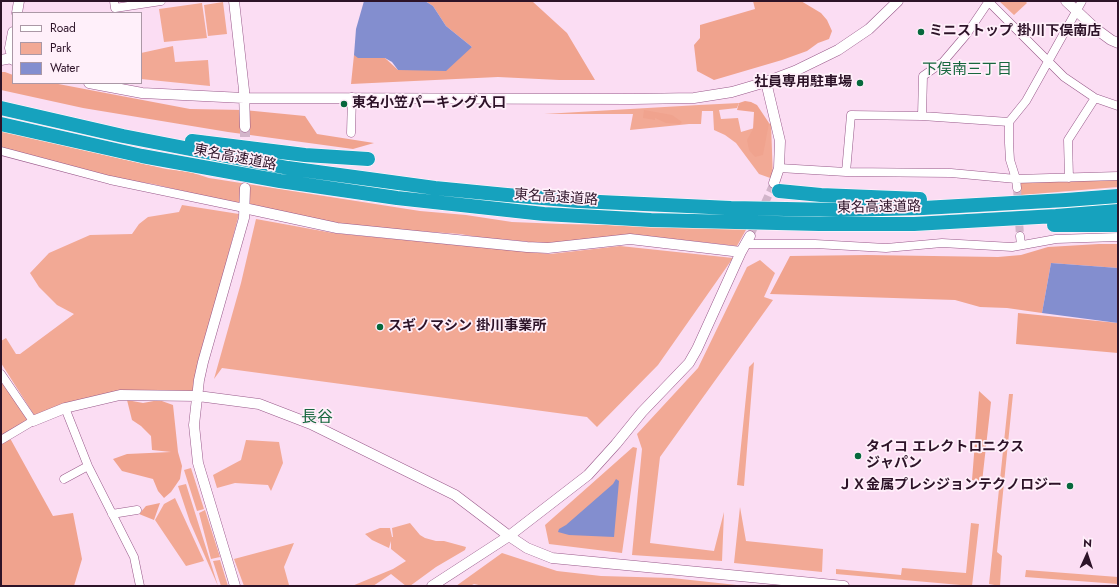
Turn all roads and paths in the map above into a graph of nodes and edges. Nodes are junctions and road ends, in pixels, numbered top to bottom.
1 (19, 1) edge
2 (114, 1) edge
3 (161, 1) edge
4 (234, 1) edge
5 (898, 1) edge
6 (989, 1) edge
7 (1066, 1) edge
8 (1082, 1) edge
9 (1075, 10) junction
10 (17, 12) edge
11 (12, 37) edge
12 (1118, 43) edge
13 (12, 59) edge
14 (1, 60) edge
15 (1048, 61) junction
16 (766, 82) junction
17 (93, 84) edge
18 (352, 97) junction
19 (244, 98) junction
20 (1095, 98) junction
21 (1118, 106) edge
22 (1, 108) edge
23 (922, 116) junction
24 (55, 121) junction
25 (1009, 122) junction
26 (1, 124) edge
27 (245, 128) tunnel mouth
28 (351, 133) dead end
29 (1, 151) edge
30 (368, 159) dead end
31 (779, 168) junction
32 (846, 172) junction
33 (1118, 176) edge
34 (1069, 178) junction
35 (1016, 179) junction
36 (776, 187) joint
37 (245, 188) tunnel mouth
38 (1017, 188) tunnel mouth
39 (1118, 196) edge
40 (1010, 203) junction
41 (244, 208) junction
42 (1118, 211) edge
43 (914, 224) junction
44 (1118, 225) edge
45 (1020, 236) tunnel mouth
46 (1118, 237) edge
47 (745, 244) junction
48 (1021, 245) junction
49 (1, 374) edge
50 (198, 396) junction
51 (65, 408) junction
52 (33, 421) junction
53 (1, 440) edge
54 (88, 466) junction
55 (64, 479) dead end
56 (137, 510) dead end
57 (112, 514) junction
58 (509, 536) junction
59 (140, 586) edge
60 (235, 586) edge
61 (432, 586) edge
62 (844, 586) edge

1 - 10 street
2 - 3 street
4 - 19 street
5 - 16 street
6 - 15 street
6 - 23 street
7 - 9 street
8 - 9 street
9 - 12 street
9 - 15 street
11 - 13 street
13 - 14 street
15 - 20 street
15 - 25 street
16 - 18 street
16 - 31 street
17 - 19 street
18 - 19 street
18 - 28 street
19 - 27 street
20 - 21 street
20 - 34 street
22 - 24 highway, 東名高速道路
23 - 25 street
23 - 32 street
24 - 30 highway
24 - 40 highway, 東名高速道路
25 - 35 street
26 - 43 highway, 東名高速道路
29 - 41 street
31 - 32 street
31 - 36 street
32 - 35 street
33 - 34 street
34 - 35 street
35 - 38 street
36 - 40 highway
37 - 41 street
39 - 40 highway, 東名高速道路
41 - 47 street
41 - 50 street
42 - 43 highway, 東名高速道路
43 - 44 highway
45 - 48 street
46 - 48 street
47 - 48 street
47 - 58 street
49 - 52 street
50 - 51 street
50 - 58 street
50 - 60 street
51 - 52 street
51 - 54 street
52 - 53 street
54 - 55 street
54 - 57 street
56 - 57 street
57 - 59 street
58 - 61 street
58 - 62 street

